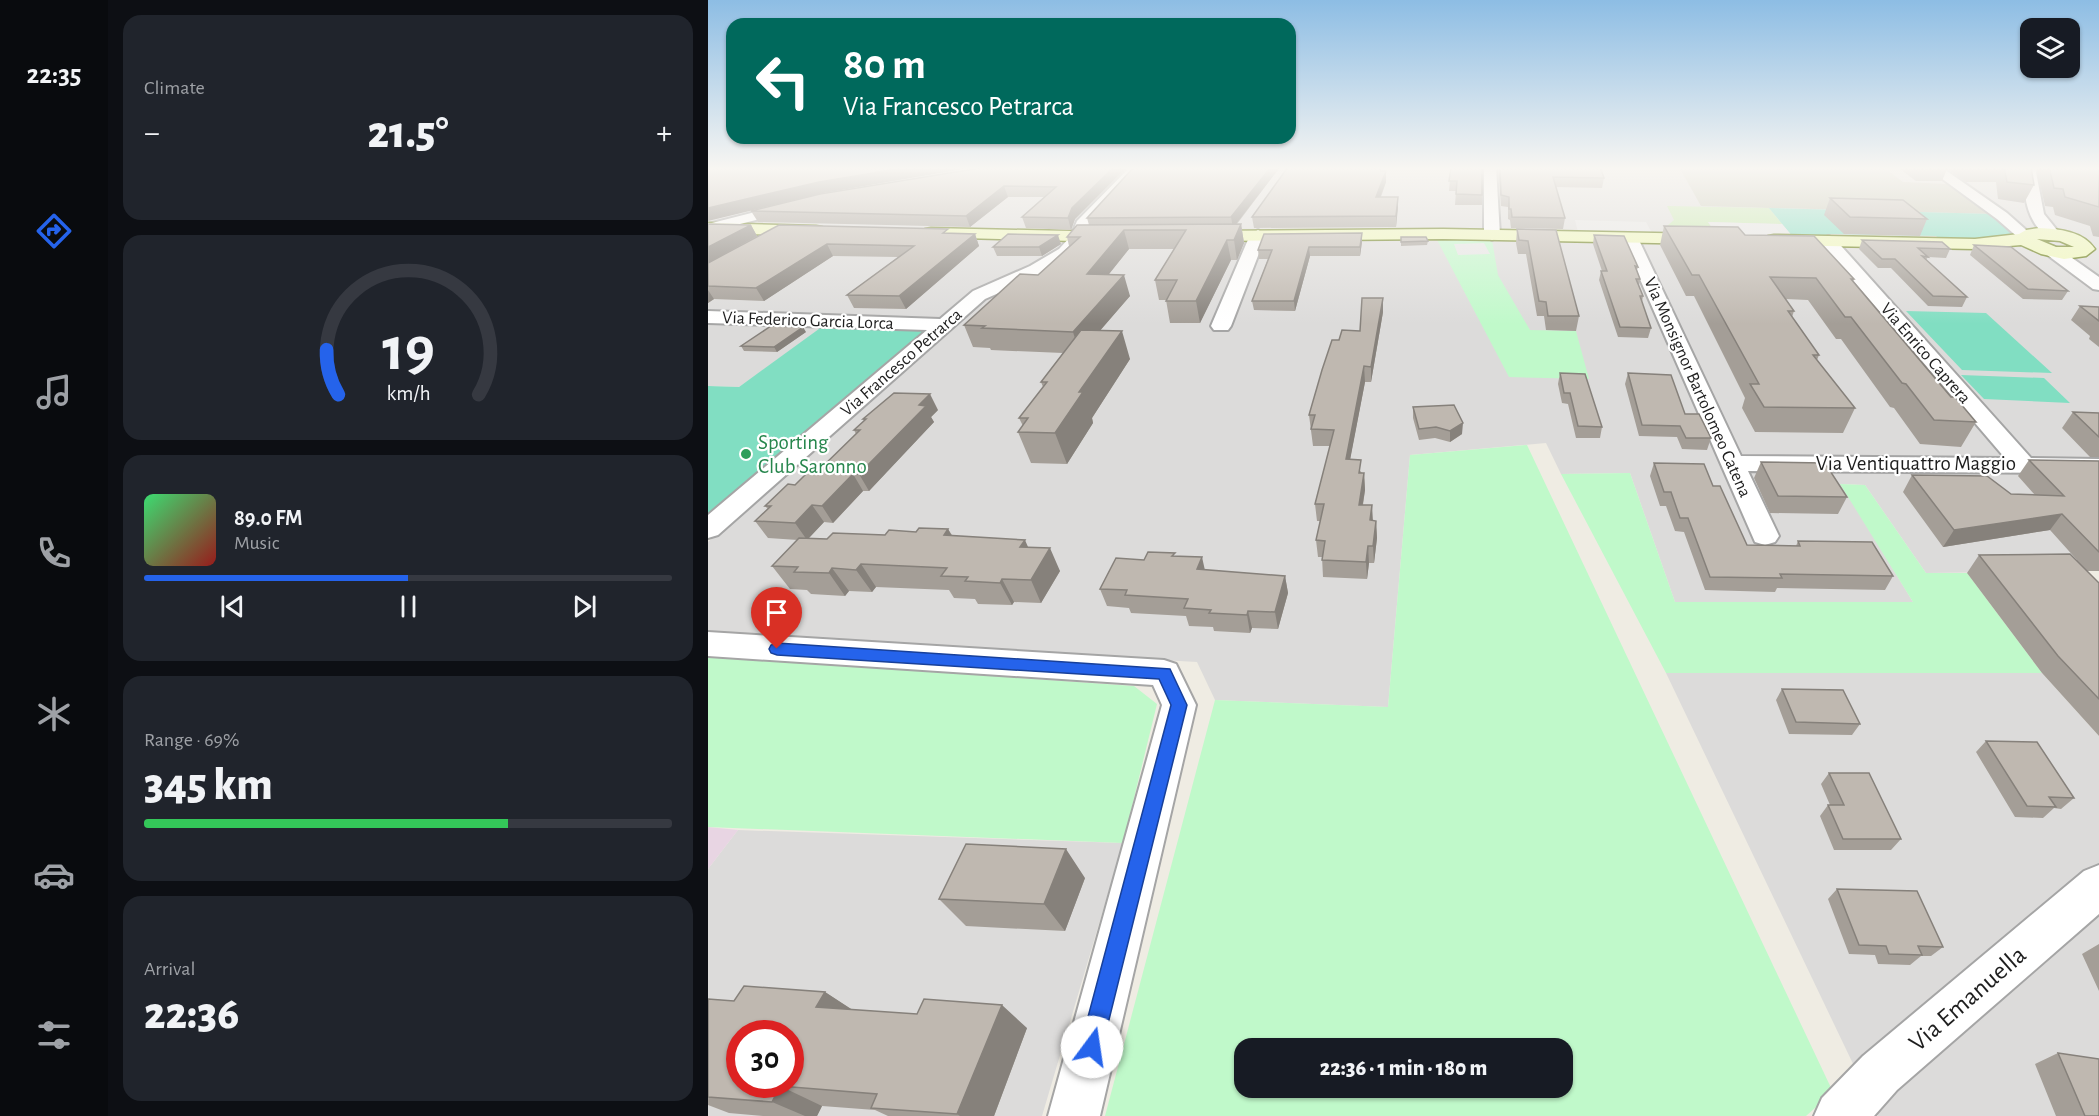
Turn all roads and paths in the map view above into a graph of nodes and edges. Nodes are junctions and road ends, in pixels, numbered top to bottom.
1 (750, 219) edge
2 (753, 219) edge
3 (1087, 219) edge
4 (1492, 219) edge
5 (2006, 219) edge
6 (2038, 219) edge
7 (1255, 227) junction
8 (708, 228) edge
9 (739, 229) junction
10 (783, 230) junction
11 (830, 231) edge
12 (913, 233) edge
13 (1492, 235) junction
14 (1135, 236) edge
15 (1181, 236) edge
16 (1078, 237) junction
17 (1630, 238) junction
18 (1724, 239) edge
19 (1758, 240) edge
20 (1828, 241) junction
21 (2039, 242) junction
22 (755, 246) edge
23 (2085, 250) edge
24 (2099, 285) edge
25 (708, 317) edge
26 (944, 325) junction
27 (1221, 326) dead end
28 (1732, 463) junction
29 (2023, 464) junction
30 (2099, 466) edge
31 (708, 529) edge
32 (1765, 536) dead end
33 (708, 644) edge
34 (2099, 886) edge
35 (1074, 1116) edge
36 (1840, 1116) edge

1 - 8 street
2 - 9 street
3 - 16 street, Via Francesco Petrarca
4 - 13 street
5 - 21 street
6 - 21 street
7 - 13 street
7 - 15 street
7 - 27 street
8 - 9 street
9 - 10 street
10 - 11 street
10 - 22 street
12 - 16 street
13 - 17 street
14 - 16 street
16 - 26 street, Via Francesco Petrarca
17 - 18 street
17 - 28 street, Via Monsignor Bartolomeo Catena
19 - 20 street
20 - 21 street
20 - 29 street, Via Enrico Caprera
21 - 23 street
23 - 24 street
25 - 26 street, Via Federico Garcia Lorca
26 - 31 street, Via Francesco Petrarca
28 - 29 street, Via Ventiquattro Maggio
28 - 32 street, Via Monsignor Bartolomeo Catena
29 - 30 street, Via Ventiquattro Maggio
33 - 35 street
34 - 36 street, Via Emanuella

